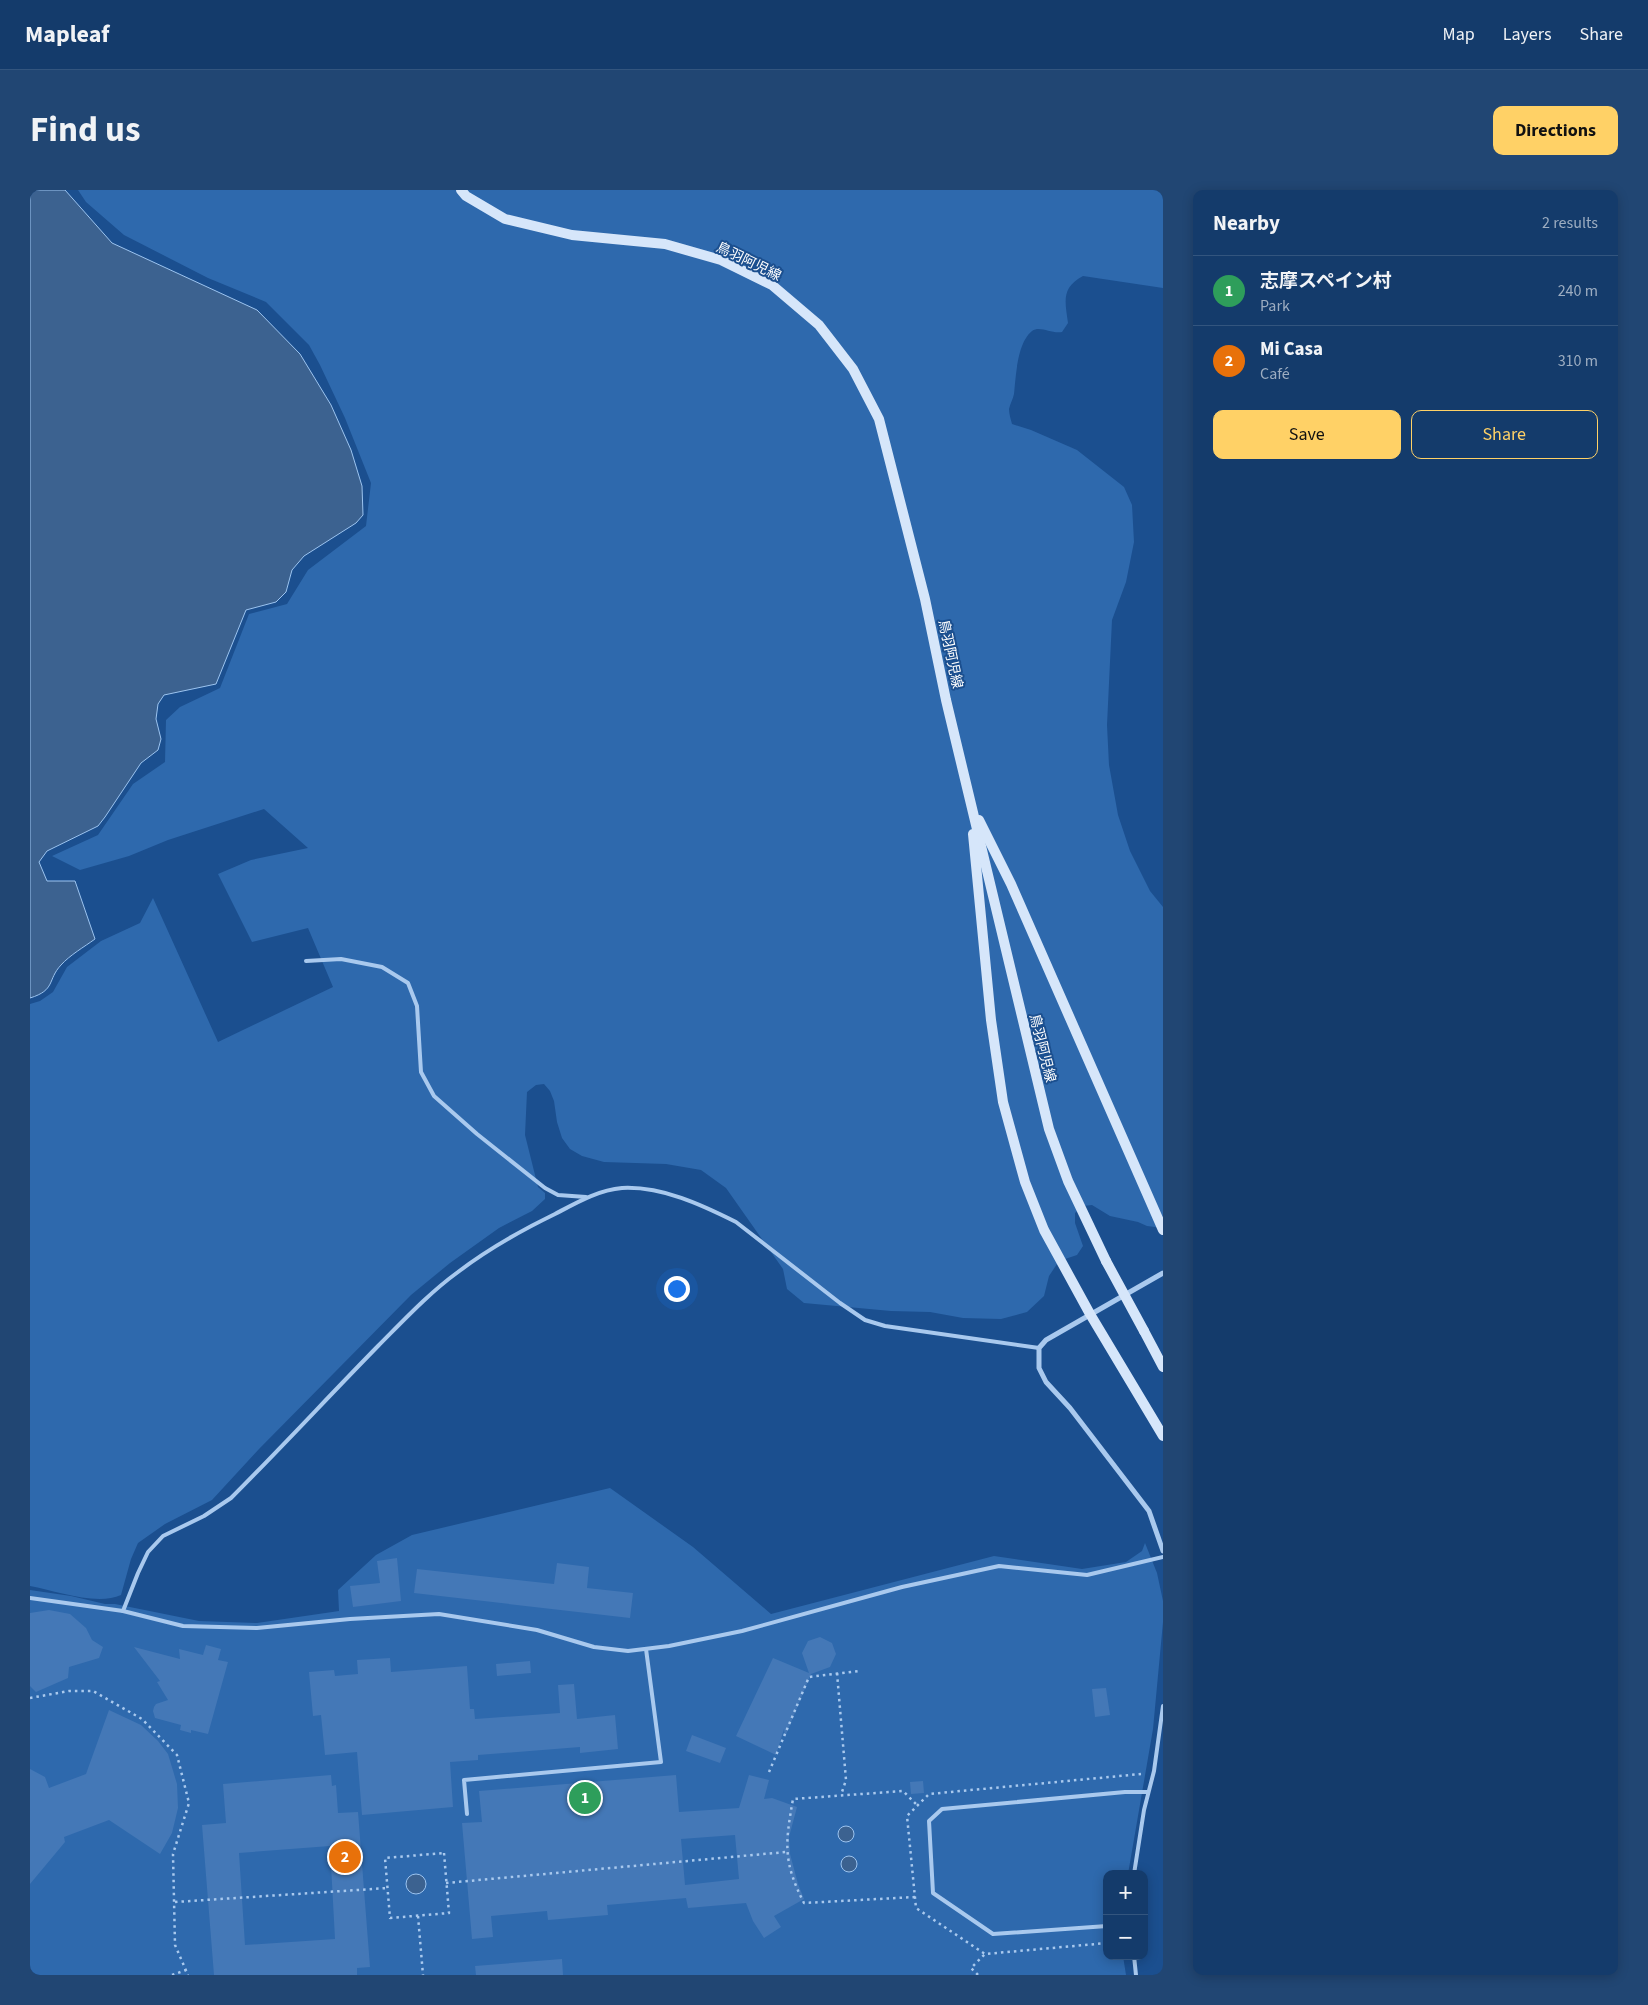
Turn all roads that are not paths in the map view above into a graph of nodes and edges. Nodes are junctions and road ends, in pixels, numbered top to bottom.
1 (461, 190) edge
2 (971, 803) junction
3 (306, 961) dead end
4 (588, 1197) junction
5 (1163, 1230) edge
6 (1163, 1273) edge
7 (1090, 1314) junction
8 (1039, 1348) junction
9 (1163, 1367) edge
10 (1163, 1436) edge
11 (1163, 1551) edge
12 (1163, 1557) edge
13 (30, 1598) edge
14 (123, 1611) junction
15 (646, 1649) junction
16 (1163, 1706) edge
17 (1148, 1792) junction
18 (467, 1814) dead end
19 (1135, 1870) edge
20 (1103, 1926) edge
21 (1134, 1960) edge
22 (1136, 1975) edge

1 - 2 main road, 鳥羽阿児線
2 - 5 main road
2 - 7 main road
2 - 9 main road, 鳥羽阿児線, bridge
3 - 4 lane
4 - 8 lane
4 - 14 lane
6 - 7 street
7 - 8 street
7 - 10 main road
8 - 11 street
12 - 15 lane
13 - 14 lane
14 - 15 lane
15 - 18 lane
16 - 17 lane
17 - 19 lane
17 - 20 lane
21 - 22 lane

